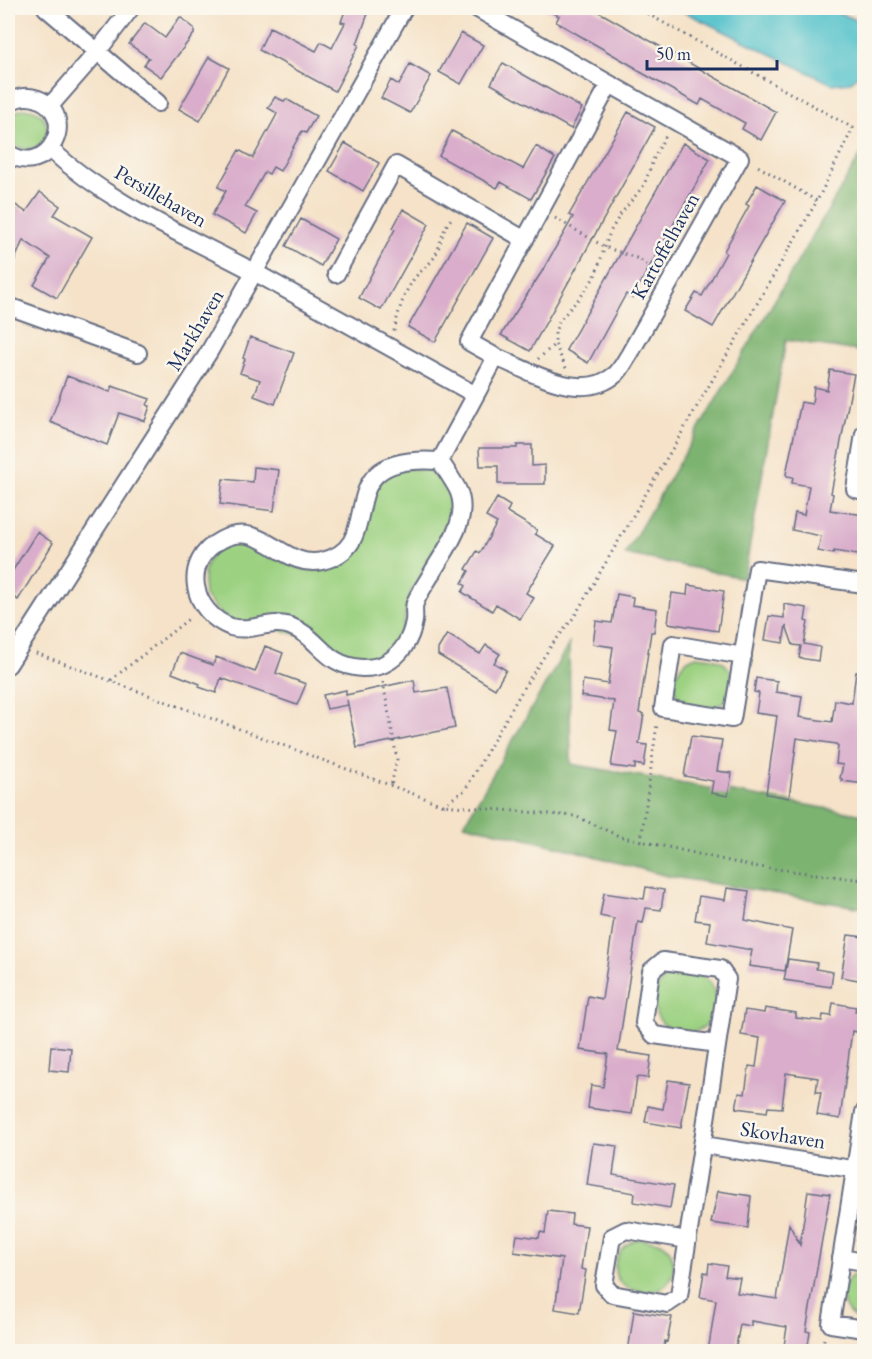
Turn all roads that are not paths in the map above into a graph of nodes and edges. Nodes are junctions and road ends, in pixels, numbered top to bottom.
1 (46, 8) edge
2 (131, 8) edge
3 (404, 8) edge
4 (476, 8) edge
5 (97, 52) junction
6 (609, 85) junction
7 (8, 103) edge
8 (158, 103) dead end
9 (50, 106) junction
10 (50, 149) junction
11 (8, 153) edge
12 (525, 240) junction
13 (255, 273) junction
14 (336, 274) dead end
15 (8, 306) edge
16 (138, 353) dead end
17 (496, 357) junction
18 (474, 394) junction
19 (864, 434) edge
20 (440, 461) junction
21 (864, 491) edge
22 (864, 584) edge
23 (743, 656) junction
24 (8, 665) edge
25 (717, 1044) junction
26 (864, 1112) edge
27 (704, 1145) junction
28 (860, 1170) edge
29 (688, 1240) junction
30 (842, 1258) junction
31 (864, 1262) edge
32 (864, 1329) edge

1 - 5 street
2 - 5 street
3 - 13 street, Markhaven
4 - 6 street
5 - 8 street
5 - 9 street
6 - 12 street, Kartoffelhaven
6 - 17 street, Kartoffelhaven
7 - 9 street
9 - 10 street
10 - 11 street
10 - 13 street, Persillehaven
12 - 14 street
12 - 17 street, Kartoffelhaven
13 - 18 street
13 - 24 street, Markhaven
15 - 16 street
17 - 18 street
18 - 20 street
19 - 21 street
20 - 20 street
22 - 23 street
23 - 23 street
25 - 25 street
25 - 27 street
26 - 28 street
27 - 28 street, Skovhaven
27 - 29 street
28 - 30 street
29 - 29 street
30 - 31 street
30 - 32 street

